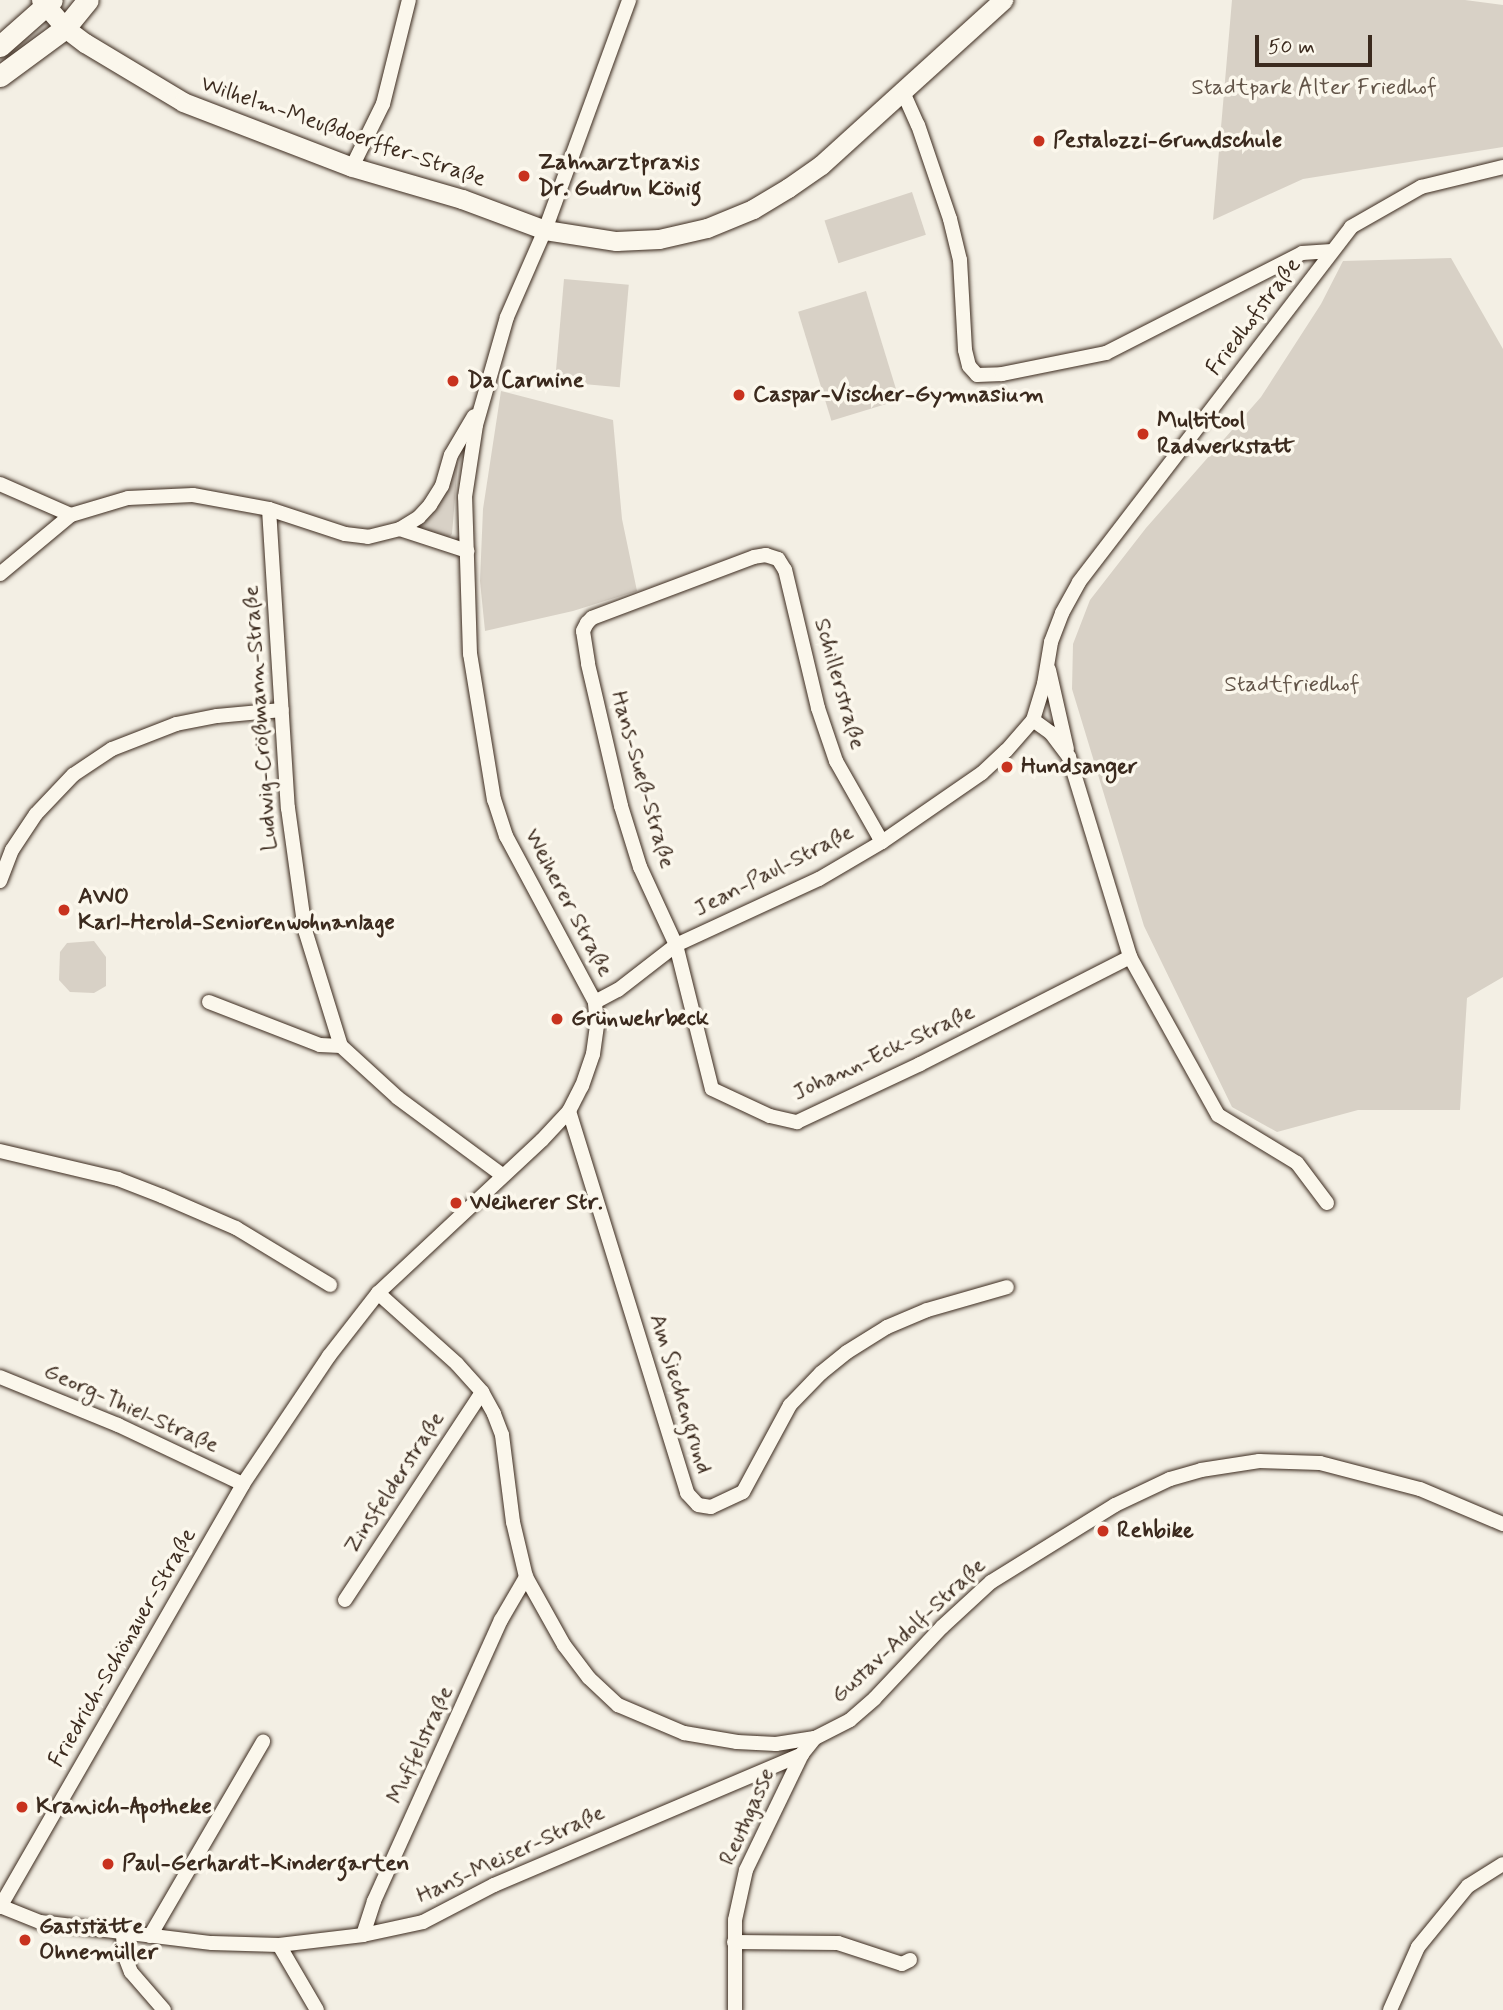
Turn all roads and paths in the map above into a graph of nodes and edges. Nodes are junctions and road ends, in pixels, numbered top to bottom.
1 (88, 0) edge
2 (409, 0) edge
3 (629, 0) edge
4 (1003, 0) edge
5 (47, 2) edge
6 (65, 27) junction
7 (0, 46) edge
8 (0, 76) edge
9 (903, 92) junction
10 (352, 167) junction
11 (1503, 167) edge
12 (545, 230) junction
13 (1332, 251) junction
14 (482, 402) junction
15 (0, 484) edge
16 (269, 509) junction
17 (71, 515) junction
18 (400, 529) junction
19 (467, 551) junction
20 (0, 574) edge
21 (587, 622) joint
22 (1048, 655) junction
23 (282, 710) junction
24 (1033, 720) junction
25 (1069, 757) junction
26 (882, 842) junction
27 (0, 881) edge
28 (676, 945) junction
29 (1130, 957) junction
30 (209, 1002) dead end
31 (595, 1002) junction
32 (341, 1046) junction
33 (569, 1111) junction
34 (0, 1151) edge
35 (502, 1175) junction
36 (1327, 1203) dead end
37 (330, 1285) dead end
38 (1007, 1287) dead end
39 (378, 1293) junction
40 (0, 1377) edge
41 (482, 1392) junction
42 (243, 1484) junction
43 (1503, 1524) edge
44 (526, 1577) junction
45 (345, 1600) dead end
46 (815, 1738) junction
47 (263, 1742) dead end
48 (802, 1754) junction
49 (1503, 1864) edge
50 (0, 1906) edge
51 (123, 1934) junction
52 (363, 1935) junction
53 (150, 1936) junction
54 (734, 1942) junction
55 (279, 1945) junction
56 (910, 1960) dead end
57 (164, 2010) edge
58 (317, 2010) edge
59 (735, 2010) edge
60 (1390, 2010) edge

1 - 6 main road
2 - 10 street
3 - 12 street, Weiherer Straße
4 - 9 street, Wilhelm-Meußdoerffer-Straße
5 - 6 street, Wilhelm-Meußdoerffer-Straße
5 - 7 main road
6 - 8 main road
6 - 10 street, Wilhelm-Meußdoerffer-Straße
9 - 12 street, Wilhelm-Meußdoerffer-Straße
9 - 13 street
10 - 12 street, Wilhelm-Meußdoerffer-Straße
11 - 13 street, Friedhofstraße
12 - 14 street, Weiherer Straße
13 - 22 street, Friedhofstraße
14 - 18 street
14 - 19 street, Weiherer Straße
15 - 17 street
16 - 17 street
16 - 18 street
16 - 23 street, Ludwig-Crößmann-Straße
17 - 20 street
18 - 19 street
19 - 31 street, Weiherer Straße
21 - 26 street, Schillerstraße
21 - 28 street, Hans-Sueß-Straße
22 - 24 street, Friedhofstraße
22 - 25 street
23 - 27 street
23 - 32 street, Ludwig-Crößmann-Straße
24 - 25 street
24 - 26 street, Jean-Paul-Straße
25 - 29 street
26 - 28 street, Jean-Paul-Straße
28 - 29 street, Johann-Eck-Straße
28 - 31 street, Jean-Paul-Straße
29 - 36 street
30 - 32 street
31 - 33 street, Weiherer Straße
32 - 35 street
33 - 35 street, Weiherer Straße
33 - 38 street, Am Siechengrund
34 - 37 street
35 - 39 street, Weiherer Straße
39 - 41 street
39 - 42 street, Weiherer Straße
40 - 42 street, Georg-Thiel-Straße
41 - 44 street
41 - 45 street, Zinsfelderstraße
42 - 50 street, Friedrich-Schönauer-Straße
43 - 46 street, Gustav-Adolf-Straße
44 - 46 street
44 - 52 street, Muffelstraße
46 - 48 street, Hans-Meiser-Straße
47 - 53 street
48 - 52 street, Hans-Meiser-Straße
48 - 54 street, Reuthgasse
49 - 60 street
50 - 51 street, Hans-Meiser-Straße
51 - 53 street, Hans-Meiser-Straße
51 - 57 street
52 - 55 street, Hans-Meiser-Straße
53 - 55 street, Hans-Meiser-Straße
54 - 56 street
54 - 59 street, Reuthgasse
55 - 58 street

